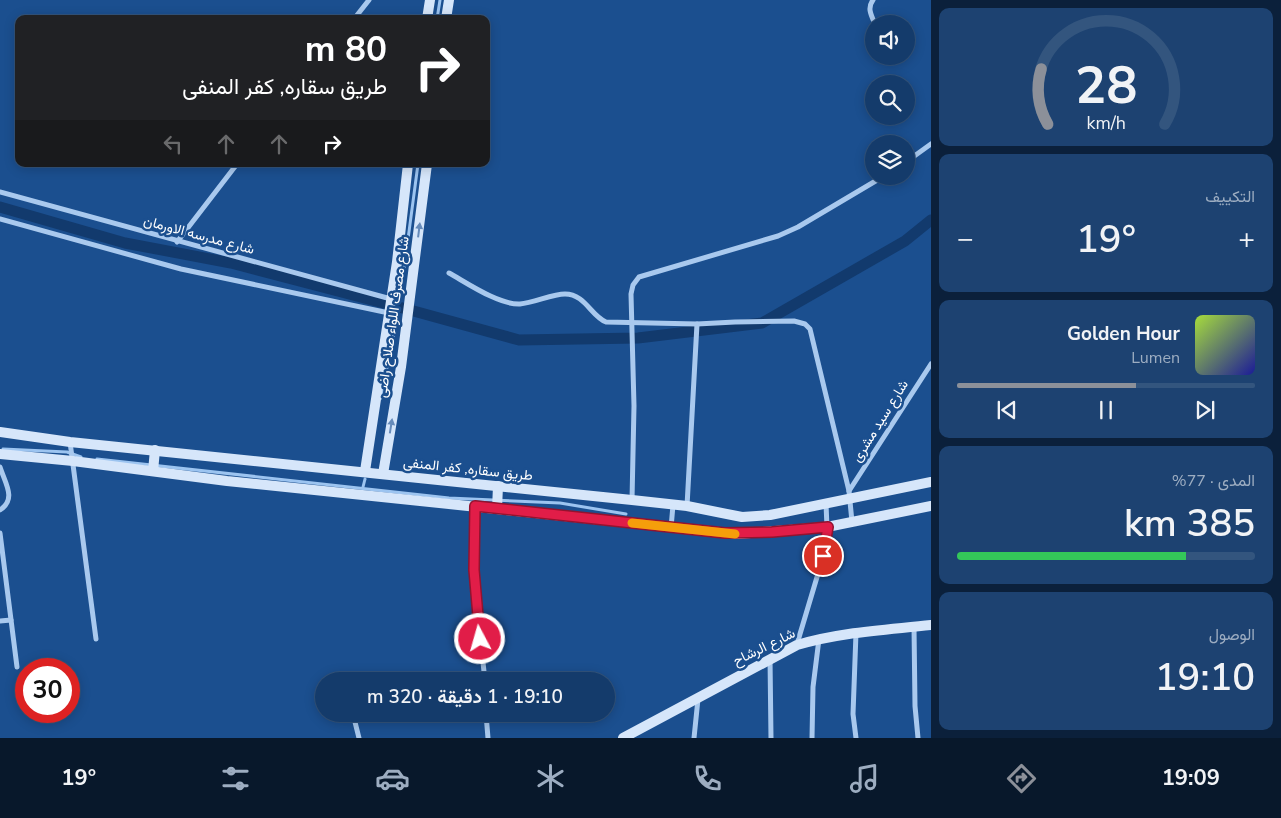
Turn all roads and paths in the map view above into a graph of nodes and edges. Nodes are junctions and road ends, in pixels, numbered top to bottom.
1 (369, 0) edge
2 (430, 0) edge
3 (449, 0) edge
4 (873, 0) edge
5 (357, 15) edge
6 (428, 15) edge
7 (447, 15) edge
8 (872, 15) edge
9 (931, 144) edge
10 (915, 156) edge
11 (236, 167) edge
12 (408, 167) edge
13 (427, 167) edge
14 (406, 181) junction
15 (425, 182) junction
16 (869, 185) edge
17 (0, 192) edge
18 (0, 219) edge
19 (177, 242) junction
20 (397, 262) junction
21 (415, 264) junction
22 (449, 273) dead end
23 (392, 299) junction
24 (390, 314) junction
25 (407, 318) junction
26 (632, 323) junction
27 (697, 324) junction
28 (931, 364) edge
29 (0, 432) edge
30 (70, 442) junction
31 (0, 454) edge
32 (73, 461) junction
33 (154, 462) junction
34 (0, 467) edge
35 (365, 471) junction
36 (383, 474) junction
37 (931, 482) edge
38 (850, 494) junction
39 (498, 497) junction
40 (632, 500) junction
41 (826, 504) junction
42 (475, 506) junction
43 (687, 506) junction
44 (931, 506) edge
45 (673, 507) junction
46 (0, 510) edge
47 (852, 522) junction
48 (671, 526) junction
49 (828, 527) junction
50 (0, 533) edge
51 (11, 620) junction
52 (0, 622) edge
53 (931, 625) edge
54 (914, 627) junction
55 (856, 633) junction
56 (819, 638) junction
57 (96, 639) dead end
58 (796, 645) junction
59 (16, 658) edge
60 (770, 658) junction
61 (484, 672) edge
62 (698, 697) junction
63 (355, 722) edge
64 (487, 722) edge
65 (359, 738) edge
66 (488, 738) edge
67 (623, 738) edge
68 (694, 738) edge
69 (771, 738) edge
70 (812, 738) edge
71 (856, 738) edge
72 (918, 738) edge

1 - 5 street
2 - 6 street
3 - 7 street
4 - 8 street
9 - 10 street
11 - 19 street
12 - 14 street, شارع مصرف اللواء صلاح راضى
13 - 15 street, شارع مصرف اللواء صلاح راضى
14 - 15 street
14 - 20 street, شارع مصرف اللواء صلاح راضى
21 -> 15 street, شارع مصرف اللواء صلاح راضى
16 - 26 street
17 - 19 street, شارع مدرسه الاورمان
18 - 24 street
19 - 23 street, شارع مدرسه الاورمان
20 - 21 street
20 - 23 street, شارع مصرف اللواء صلاح راضى
21 - 25 street, شارع مصرف اللواء صلاح راضى
22 - 26 street
23 - 24 street, شارع مصرف اللواء صلاح راضى
24 - 25 street
24 - 35 street, شارع مصرف اللواء صلاح راضى
36 -> 25 street, شارع مصرف اللواء صلاح راضى
26 - 27 street
26 - 40 street
27 - 38 street
27 - 43 street
28 - 38 street, شارع سيد مشرى
29 - 30 street, طريق سقاره, كفر المنفى
30 - 32 street
30 - 33 street, طريق سقاره, كفر المنفى
31 - 32 street, طريق سقاره, كفر المنفى
32 - 33 street, طريق سقاره, كفر المنفى
32 - 57 street
33 - 35 street, طريق سقاره, كفر المنفى
33 - 42 street, طريق سقاره, كفر المنفى
34 - 46 street
35 - 36 street, طريق سقاره, كفر المنفى
36 - 39 street, طريق سقاره, كفر المنفى
37 - 38 street, طريق سقاره, كفر المنفى
38 - 41 street, طريق سقاره, كفر المنفى
38 - 47 street
39 - 40 street, طريق سقاره, كفر المنفى
39 - 42 street, طريق سقاره, كفر المنفى
39 - 48 street, طريق سقاره, كفر المنفى
40 - 45 street, طريق سقاره, كفر المنفى
41 - 43 street, طريق سقاره, كفر المنفى
41 - 49 street
42 - 61 street
43 - 45 street, طريق سقاره, كفر المنفى
44 - 47 street, طريق سقاره, كفر المنفى
45 - 48 street
47 - 49 street, طريق سقاره, كفر المنفى
48 - 49 street, طريق سقاره, كفر المنفى
49 - 58 street
50 - 51 street
51 - 52 street
51 - 59 street
53 - 54 street, شارع الرشاح
54 - 55 street, شارع الرشاح
54 - 72 street
55 - 56 street, شارع الرشاح
55 - 71 street
56 - 58 street, شارع الرشاح
56 - 70 street
58 - 60 street, شارع الرشاح
60 - 62 street, شارع الرشاح
60 - 69 street
62 - 67 street, شارع الرشاح
62 - 68 street
63 - 65 street
64 - 66 street

